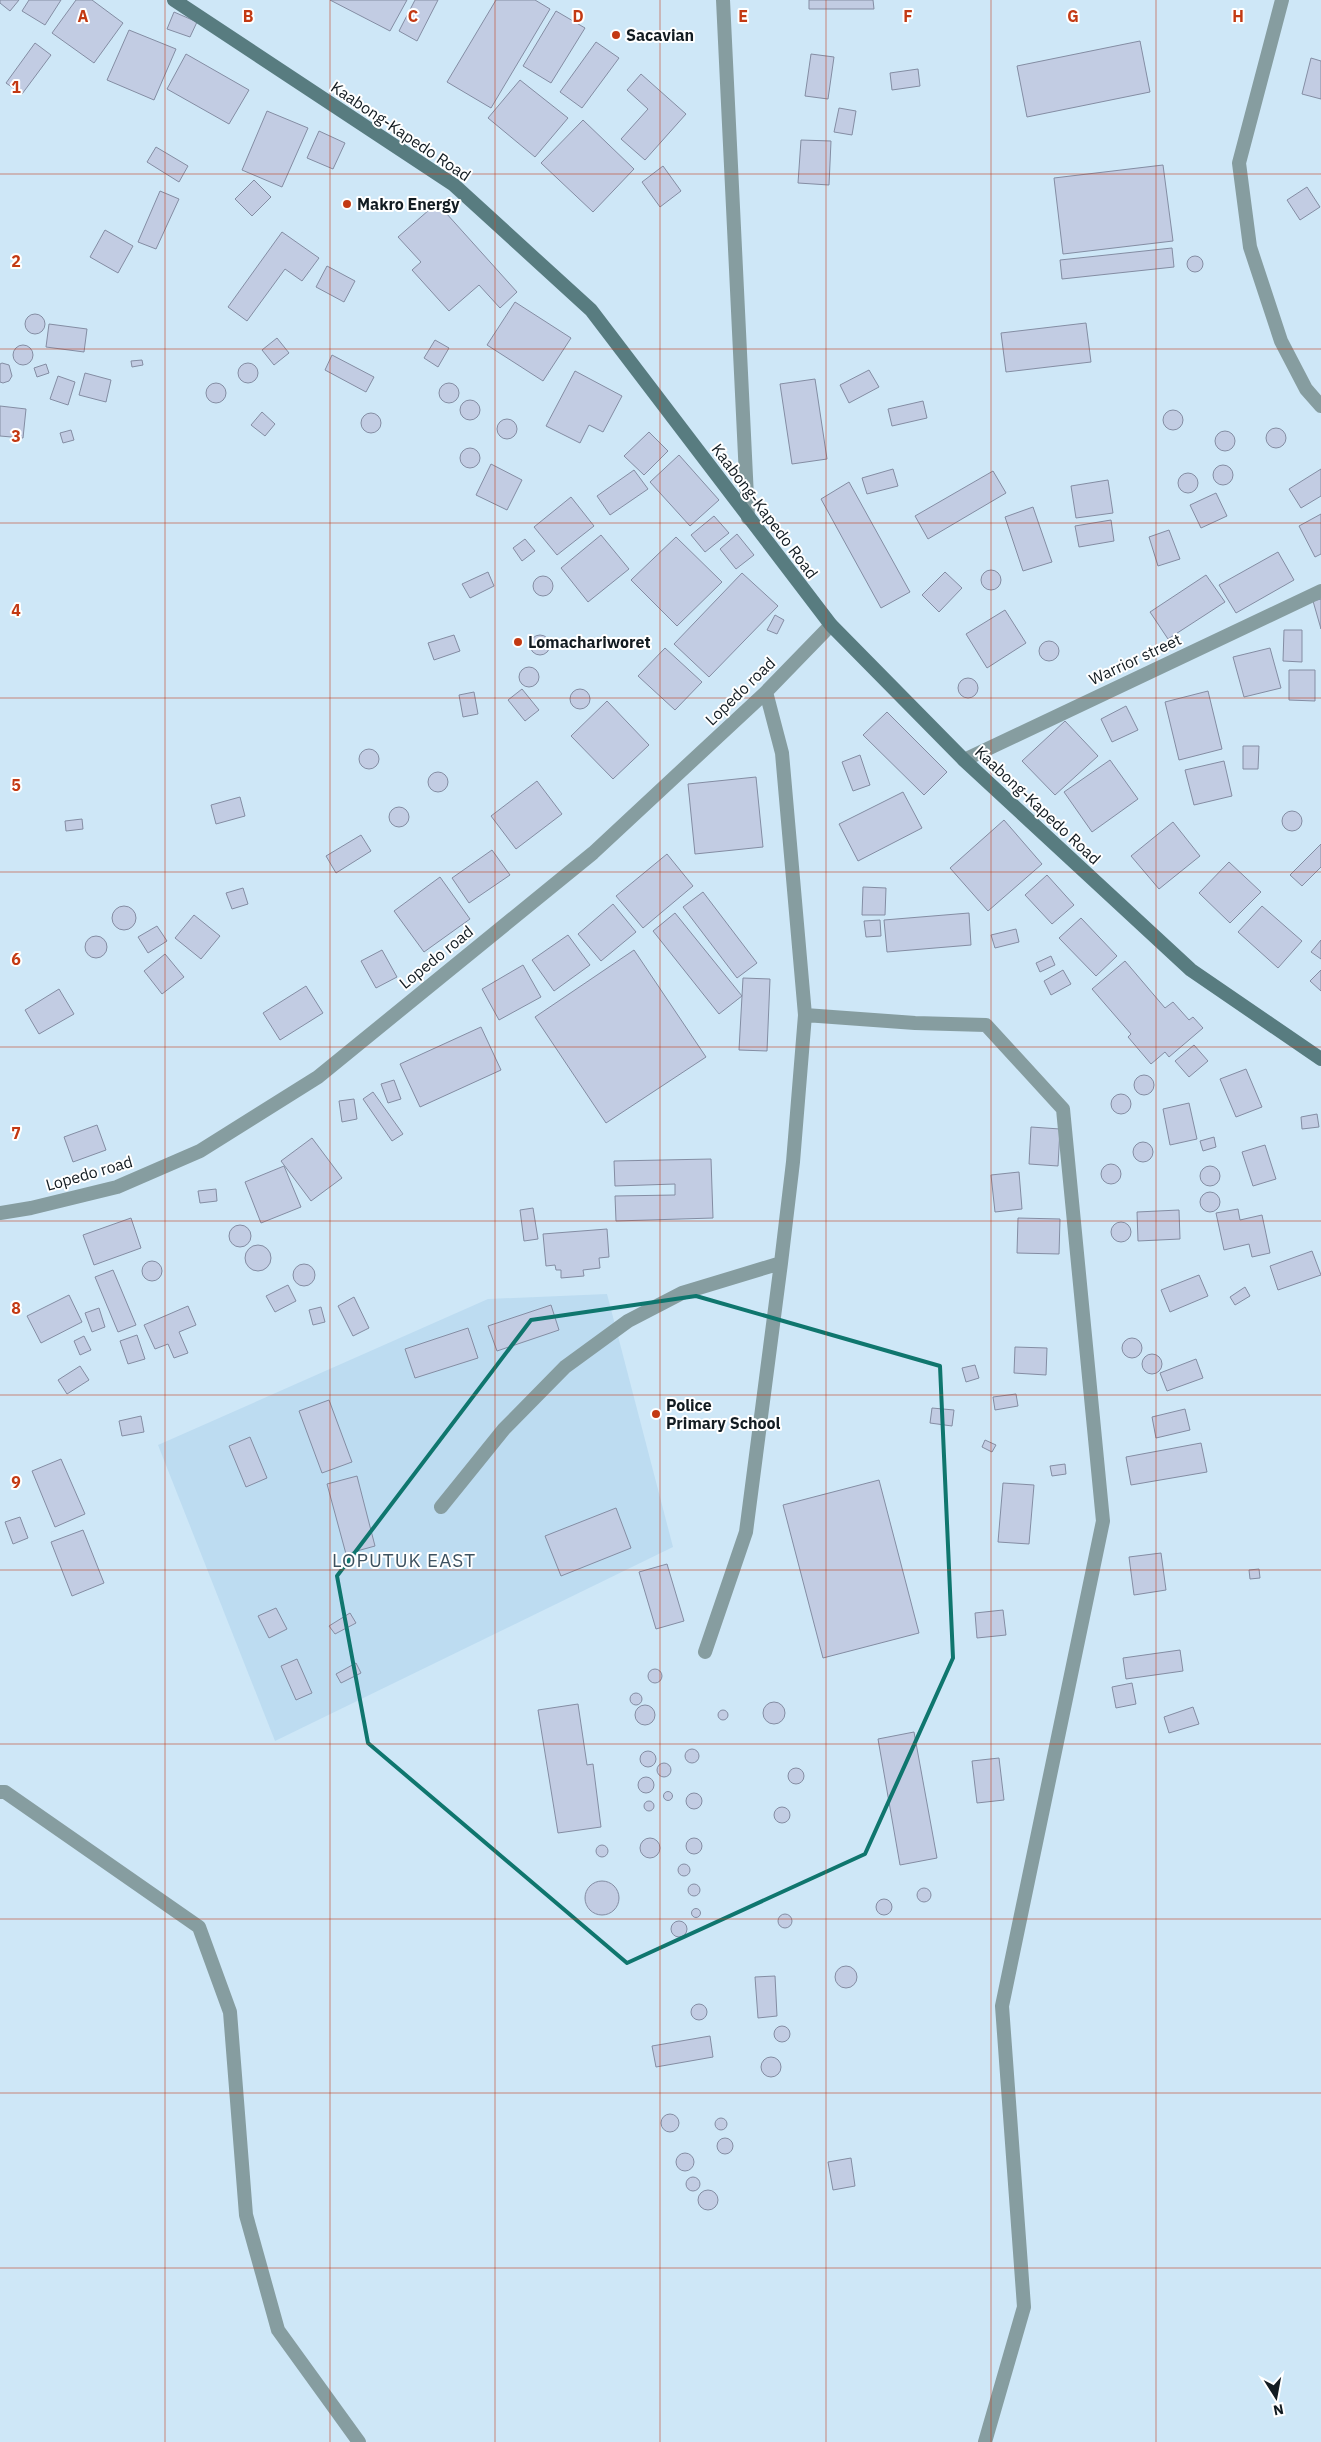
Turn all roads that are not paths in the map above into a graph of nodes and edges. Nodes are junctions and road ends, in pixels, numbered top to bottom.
1 (174, 0) edge
2 (723, 0) edge
3 (1282, 0) edge
4 (1321, 406) edge
5 (748, 518) junction
6 (1321, 591) edge
7 (831, 625) junction
8 (766, 692) junction
9 (964, 760) junction
10 (805, 1015) junction
11 (1321, 1059) edge
12 (0, 1213) edge
13 (781, 1263) junction
14 (441, 1506) dead end
15 (705, 1652) dead end
16 (0, 1792) edge
17 (359, 2442) edge
18 (985, 2442) edge

1 - 5 main road, Kaabong-Kapedo Road
2 - 5 street
3 - 4 street
5 - 7 main road, Kaabong-Kapedo Road
6 - 9 street, Warrior street
7 - 8 street, Lopedo road
7 - 9 main road, Kaabong-Kapedo Road
8 - 10 street
8 - 12 street, Lopedo road
9 - 11 main road, Kaabong-Kapedo Road
10 - 13 street
10 - 18 street
13 - 14 street
13 - 15 street
16 - 17 street

